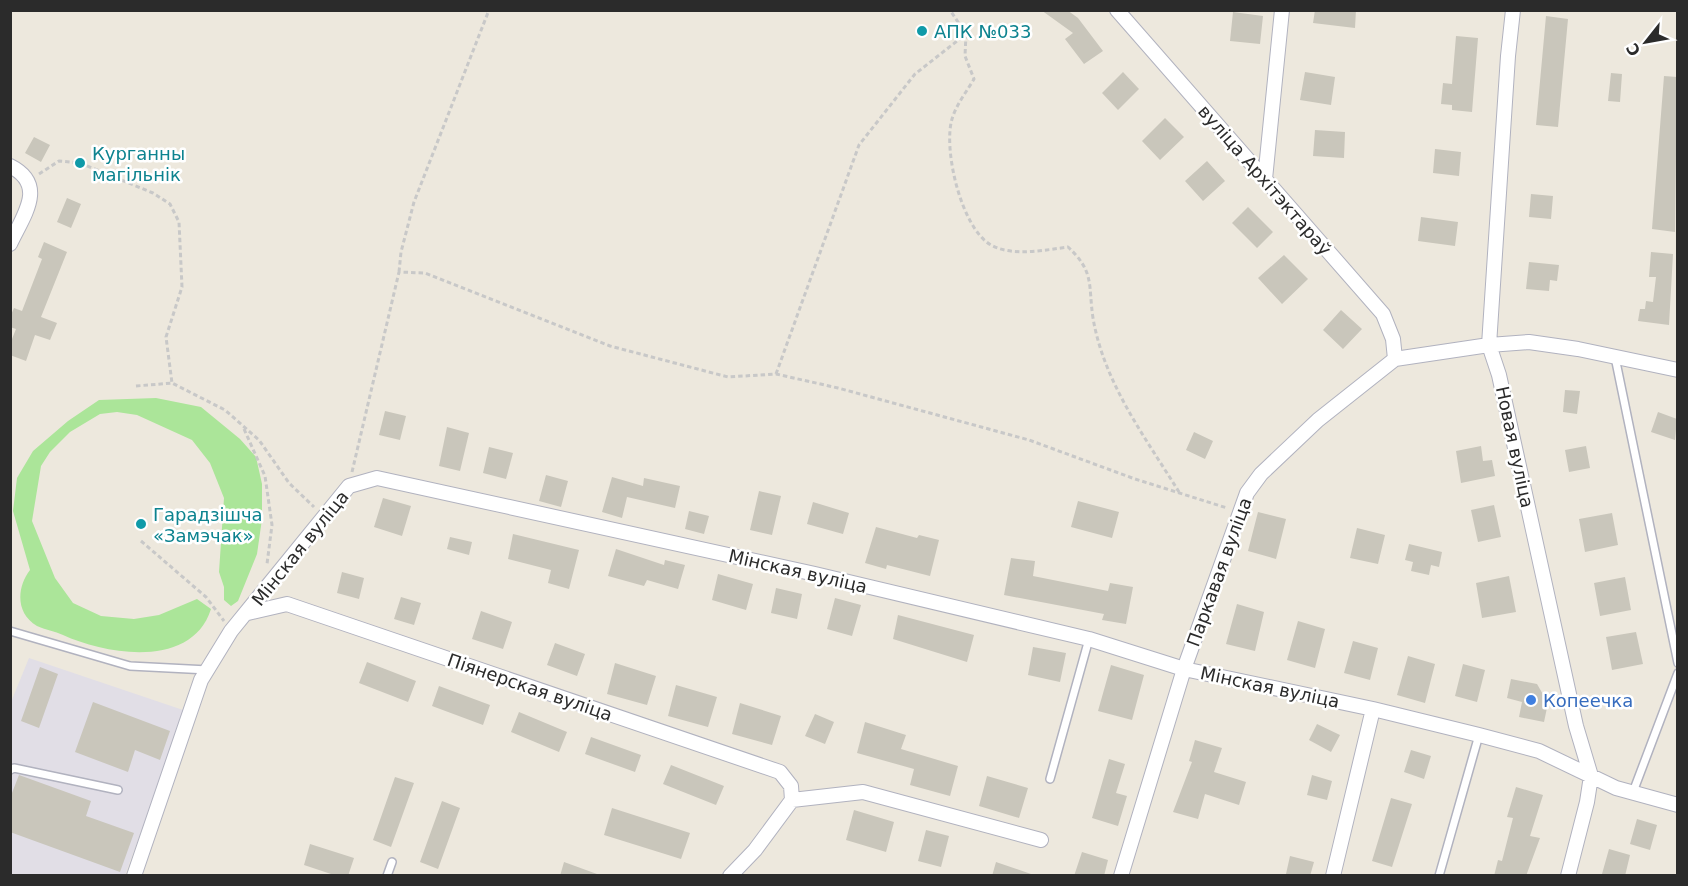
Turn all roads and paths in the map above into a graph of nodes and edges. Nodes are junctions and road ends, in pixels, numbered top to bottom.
1 (489, 10) edge
2 (950, 10) edge
3 (1117, 10) edge
4 (1282, 10) edge
5 (1513, 10) edge
6 (966, 33) junction
7 (10, 166) edge
8 (1264, 179) junction
9 (28, 180) junction
10 (10, 244) edge
11 (399, 272) junction
12 (1489, 345) junction
13 (1615, 357) junction
14 (1395, 359) junction
15 (1677, 370) edge
16 (776, 374) junction
17 (172, 383) junction
18 (136, 386) dead end
19 (243, 425) junction
20 (349, 486) junction
21 (1180, 493) junction
22 (1240, 512) junction
23 (324, 516) junction
24 (141, 541) dead end
25 (263, 590) junction
26 (248, 613) junction
27 (231, 631) junction
28 (10, 632) edge
29 (1089, 639) junction
30 (1677, 663) edge
31 (1184, 669) junction
32 (208, 670) junction
33 (1677, 673) edge
34 (1373, 709) junction
35 (1479, 735) junction
36 (10, 770) edge
37 (1591, 776) junction
38 (1050, 779) dead end
39 (118, 790) dead end
40 (1633, 792) junction
41 (792, 800) junction
42 (1677, 805) edge
43 (1041, 840) dead end
44 (392, 862) dead end
45 (134, 876) edge
46 (387, 876) edge
47 (730, 876) edge
48 (1121, 876) edge
49 (1333, 876) edge
50 (1439, 876) edge
51 (1568, 876) edge

1 - 11 path
2 - 6 path
3 - 8 street, вуліца Архітэктараў
4 - 8 street
5 - 12 street, Новая вуліца
6 - 16 path
6 - 21 path
7 - 9 street
8 - 14 street, вуліца Архітэктараў
9 - 10 street
9 - 17 path
11 - 16 path
11 - 20 path
12 - 13 street, Паркавая вуліца
12 - 14 street, Паркавая вуліца
12 - 37 street, Новая вуліца
13 - 15 street, Паркавая вуліца
13 - 30 lane
14 - 22 street, Паркавая вуліца
16 - 21 path
17 - 18 path
17 - 19 path
19 - 23 path
19 - 25 path
20 - 23 street, Мінская вуліца
20 - 29 street, Мінская вуліца
21 - 22 path
22 - 31 street, Паркавая вуліца
23 - 25 street, Мінская вуліца
24 - 27 path
25 - 26 street, Мінская вуліца
26 - 27 street, Мінская вуліца
26 - 41 street, Піянерская вуліца
27 - 32 street, Мінская вуліца
28 - 32 lane
29 - 31 street, Мінская вуліца
29 - 38 lane
31 - 34 street, Мінская вуліца
31 - 48 street, Паркавая вуліца
32 - 45 street, Мінская вуліца
33 - 40 lane
34 - 35 street, Мінская вуліца
34 - 49 street
35 - 37 street, Мінская вуліца
35 - 50 lane
36 - 39 lane
37 - 40 street, Мінская вуліца
37 - 51 street, Новая вуліца
40 - 42 street, Мінская вуліца
41 - 43 street
41 - 47 street
44 - 46 lane

